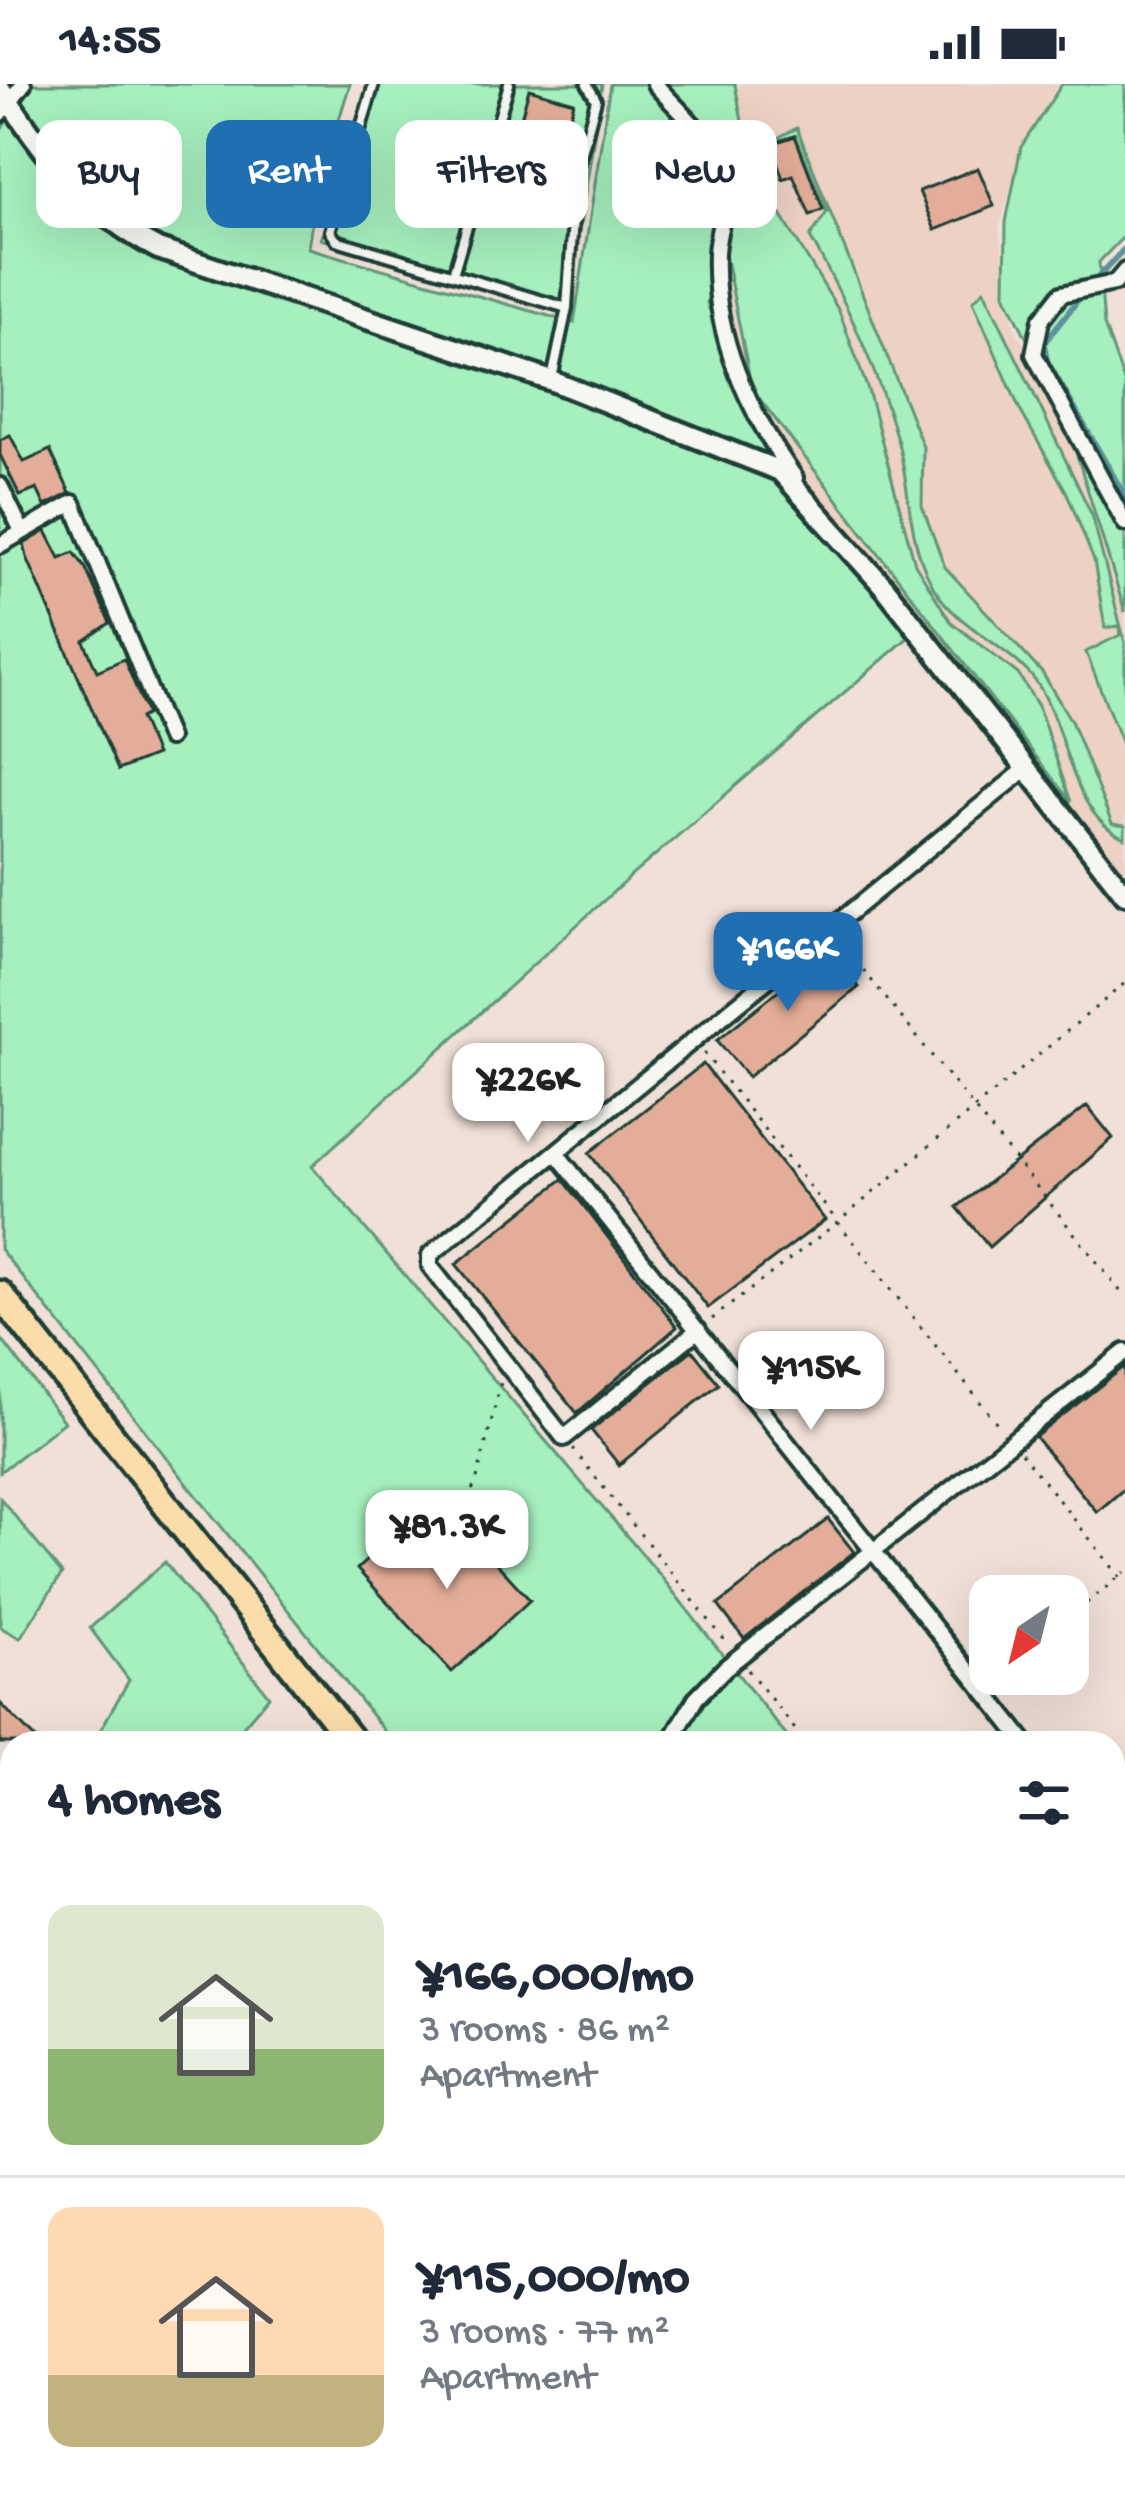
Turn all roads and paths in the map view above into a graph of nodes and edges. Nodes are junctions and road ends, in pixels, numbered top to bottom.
1 (23, 84) edge
2 (374, 84) edge
3 (509, 84) edge
4 (586, 84) edge
5 (656, 84) edge
6 (3, 101) edge
7 (499, 120) edge
8 (588, 130) edge
9 (467, 228) edge
10 (572, 228) edge
11 (1125, 271) edge
12 (453, 274) junction
13 (567, 308) junction
14 (552, 381) junction
15 (0, 487) edge
16 (812, 502) junction
17 (1125, 523) edge
18 (20, 529) junction
19 (0, 545) edge
20 (169, 738) dead end
21 (1026, 769) junction
22 (1125, 894) edge
23 (830, 929) junction
24 (1125, 983) edge
25 (694, 1041) junction
26 (975, 1110) junction
27 (557, 1154) junction
28 (838, 1222) junction
29 (0, 1294) edge
30 (1125, 1297) edge
31 (698, 1330) junction
32 (1125, 1352) edge
33 (506, 1364) junction
34 (564, 1438) junction
35 (1013, 1444) junction
36 (875, 1553) junction
37 (409, 1561) dead end
38 (1122, 1574) edge
39 (1125, 1583) edge
40 (1089, 1601) edge
41 (738, 1658) junction
42 (344, 1731) edge
43 (677, 1731) edge
44 (796, 1731) edge
45 (1016, 1731) edge

1 - 6 street
2 - 12 lane
3 - 7 lane
4 - 8 lane
5 - 16 street
6 - 14 street
9 - 12 lane
10 - 13 lane
11 - 17 street
12 - 13 lane
13 - 14 lane
14 - 16 street
15 - 18 street
16 - 21 street
18 - 19 street
18 - 20 street
21 - 22 street
21 - 23 street
23 - 25 street
23 - 26 path
24 - 26 path
25 - 27 street
25 - 28 path
26 - 28 path
26 - 30 path
27 - 31 street
27 - 33 street
28 - 31 path
28 - 35 path
29 - 42 highway
31 - 34 street
31 - 36 street
32 - 35 street
33 - 34 street
33 - 37 path
34 - 41 path
35 - 36 street
35 - 38 path
36 - 41 street
36 - 45 street
38 - 39 path
38 - 40 path
41 - 43 street
41 - 44 path

